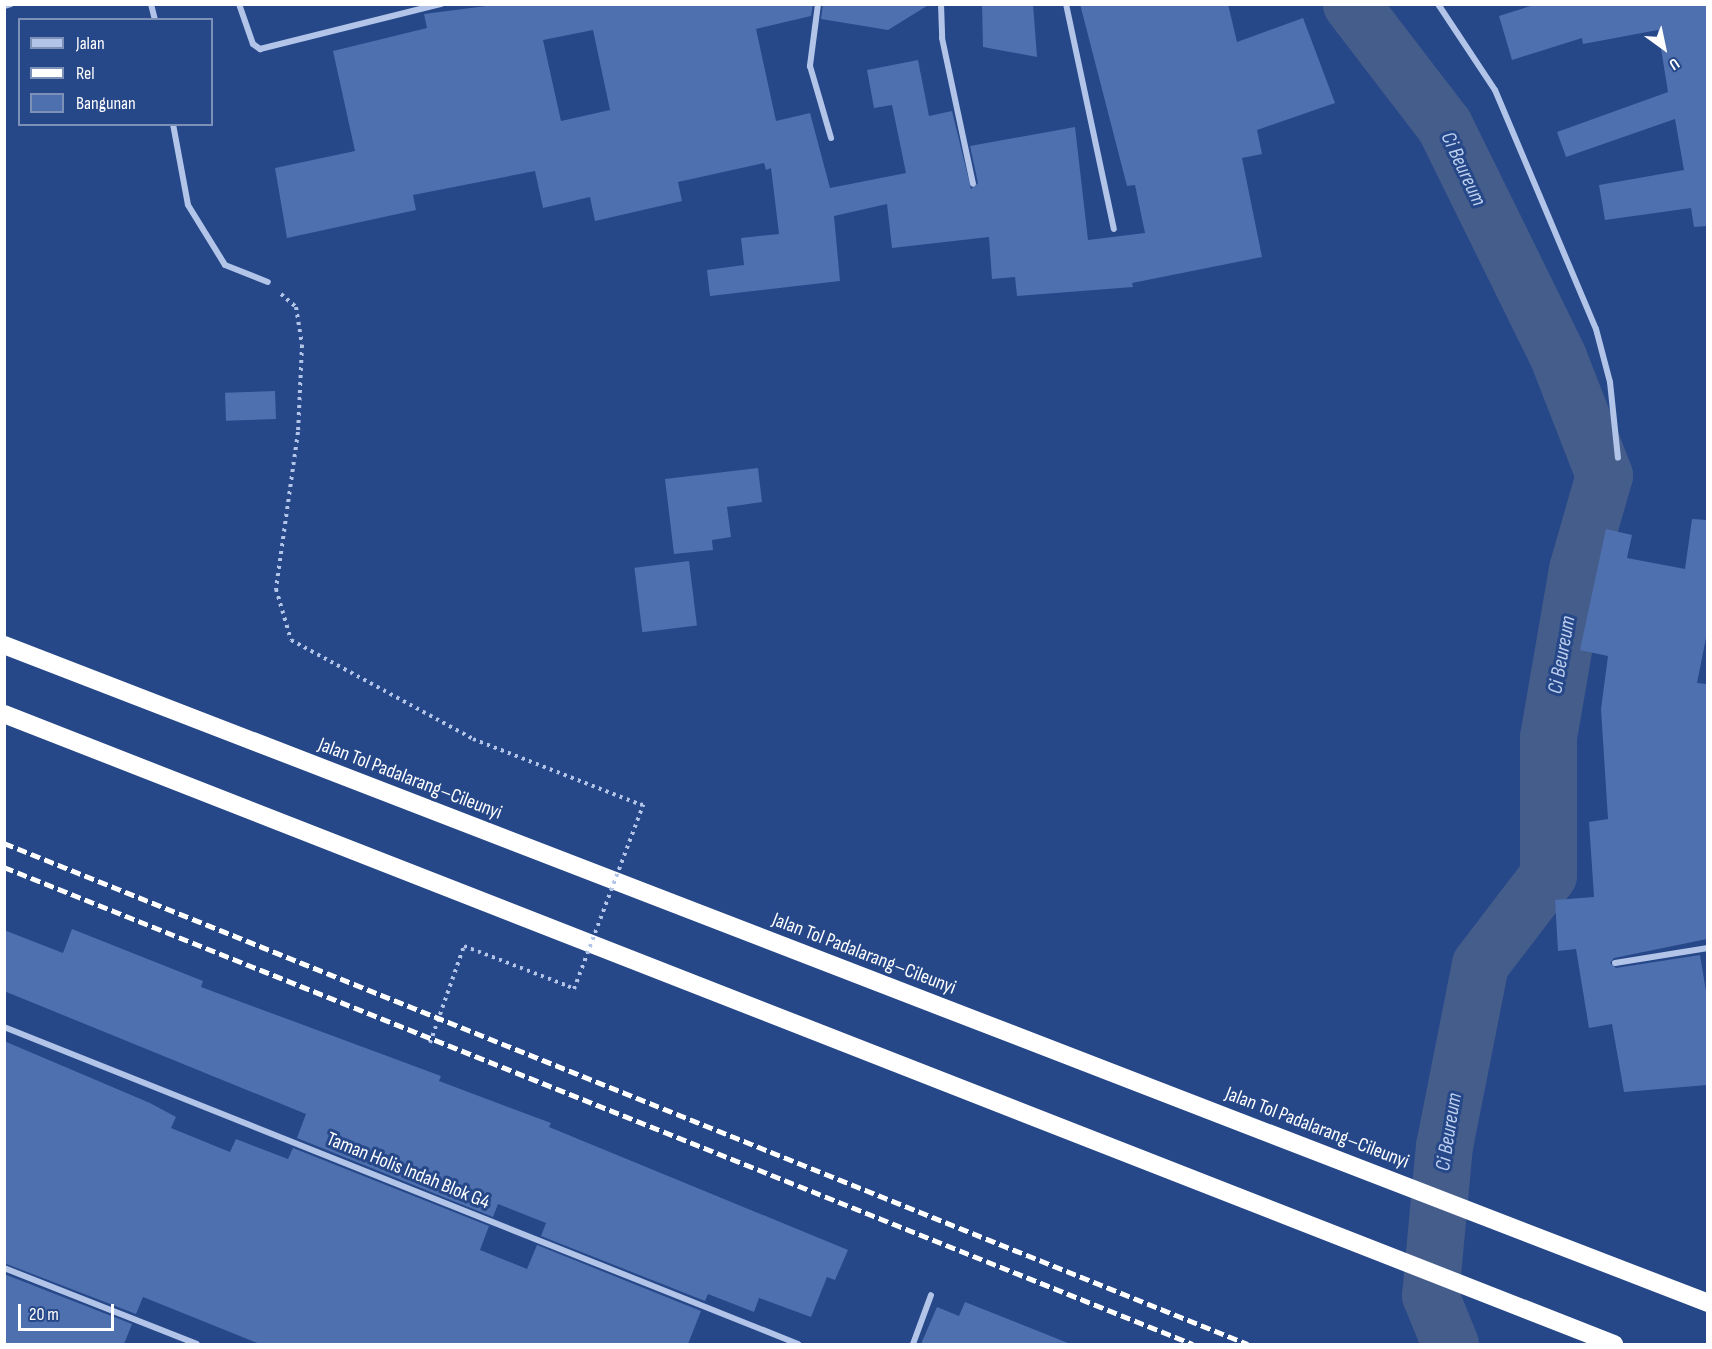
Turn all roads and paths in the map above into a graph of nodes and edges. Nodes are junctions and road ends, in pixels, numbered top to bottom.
1 (11, 4) edge
2 (239, 4) edge
3 (441, 4) edge
4 (818, 4) edge
5 (941, 4) edge
6 (1066, 4) edge
7 (1438, 4) edge
8 (4, 6) edge
9 (173, 126) edge
10 (831, 138) dead end
11 (973, 184) dead end
12 (1114, 229) dead end
13 (268, 282) joint
14 (1618, 458) dead end
15 (4, 645) edge
16 (4, 714) edge
17 (1707, 948) edge
18 (1615, 963) dead end
19 (4, 1027) edge
20 (430, 1043) dead end
21 (4, 1268) edge
22 (931, 1295) dead end
23 (1707, 1303) edge
24 (779, 1337) junction
25 (197, 1344) edge
26 (776, 1344) edge
27 (798, 1344) edge
28 (913, 1344) edge
29 (1614, 1344) edge

1 - 8 street
2 - 3 street
4 - 10 street
5 - 11 street
6 - 12 street
7 - 14 street
9 - 13 street
13 - 20 path, bridge
15 - 23 highway, Jalan Tol Padalarang–Cileunyi
16 - 29 highway
17 - 18 street
19 - 24 street, Taman Holis Indah Blok G4
21 - 25 street
22 - 28 street
24 - 26 street
24 - 27 street, Taman Holis Indah Blok G4

